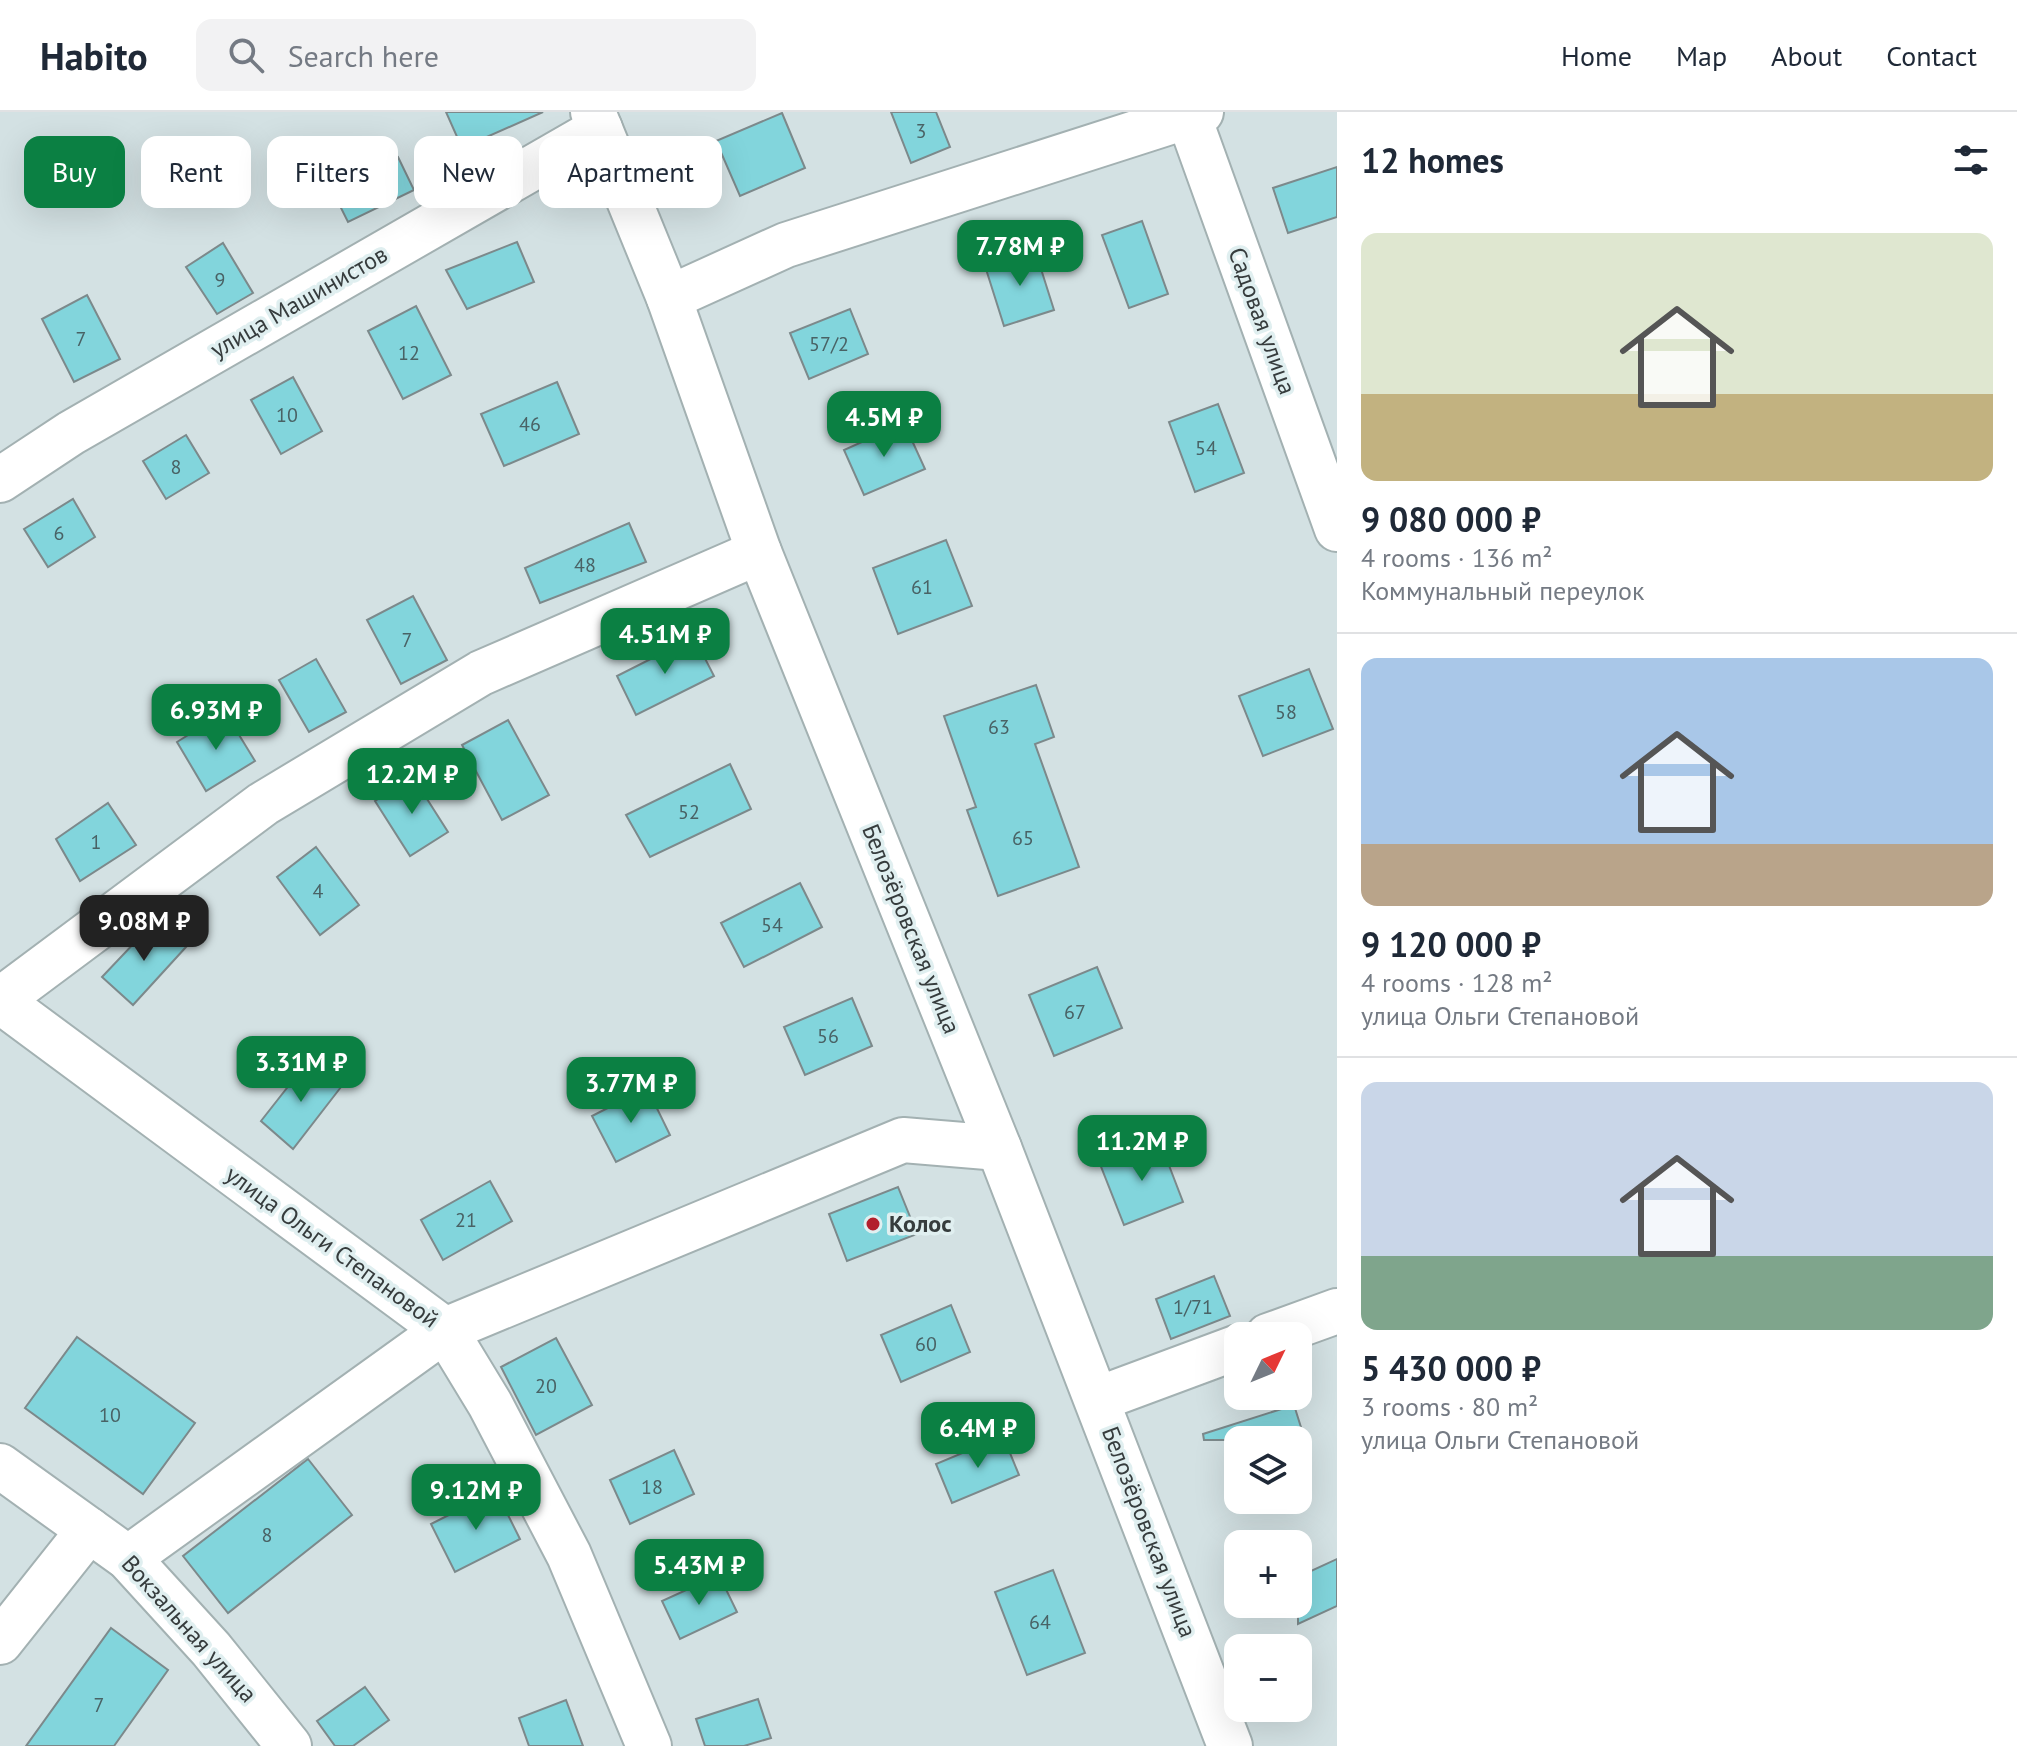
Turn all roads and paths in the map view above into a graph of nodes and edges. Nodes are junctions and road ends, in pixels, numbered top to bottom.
1 (1192, 113) edge
2 (597, 120) edge
3 (669, 298) junction
4 (0, 480) edge
5 (1337, 529) edge
6 (759, 552) junction
7 (0, 1001) edge
8 (999, 1148) junction
9 (1337, 1311) edge
10 (1307, 1322) edge
11 (445, 1330) junction
12 (1224, 1352) edge
13 (1098, 1399) junction
14 (0, 1466) edge
15 (89, 1530) junction
16 (128, 1558) junction
17 (0, 1642) edge
18 (289, 1746) edge
19 (649, 1746) edge
20 (1230, 1746) edge

1 - 3 street
1 - 5 street, Садовая улица
2 - 3 street, Белозёровская улица
2 - 4 street, улица Машинистов
3 - 6 street, Белозёровская улица
6 - 7 street
6 - 8 street, Белозёровская улица
7 - 11 street, улица Ольги Степановой
8 - 11 street
8 - 13 street, Белозёровская улица
9 - 10 street
11 - 16 street
11 - 19 street, улица Ольги Степановой
12 - 13 street
13 - 20 street, Белозёровская улица
14 - 15 street, Вокзальная улица
15 - 16 street, Вокзальная улица
15 - 17 street
16 - 18 street, Вокзальная улица

